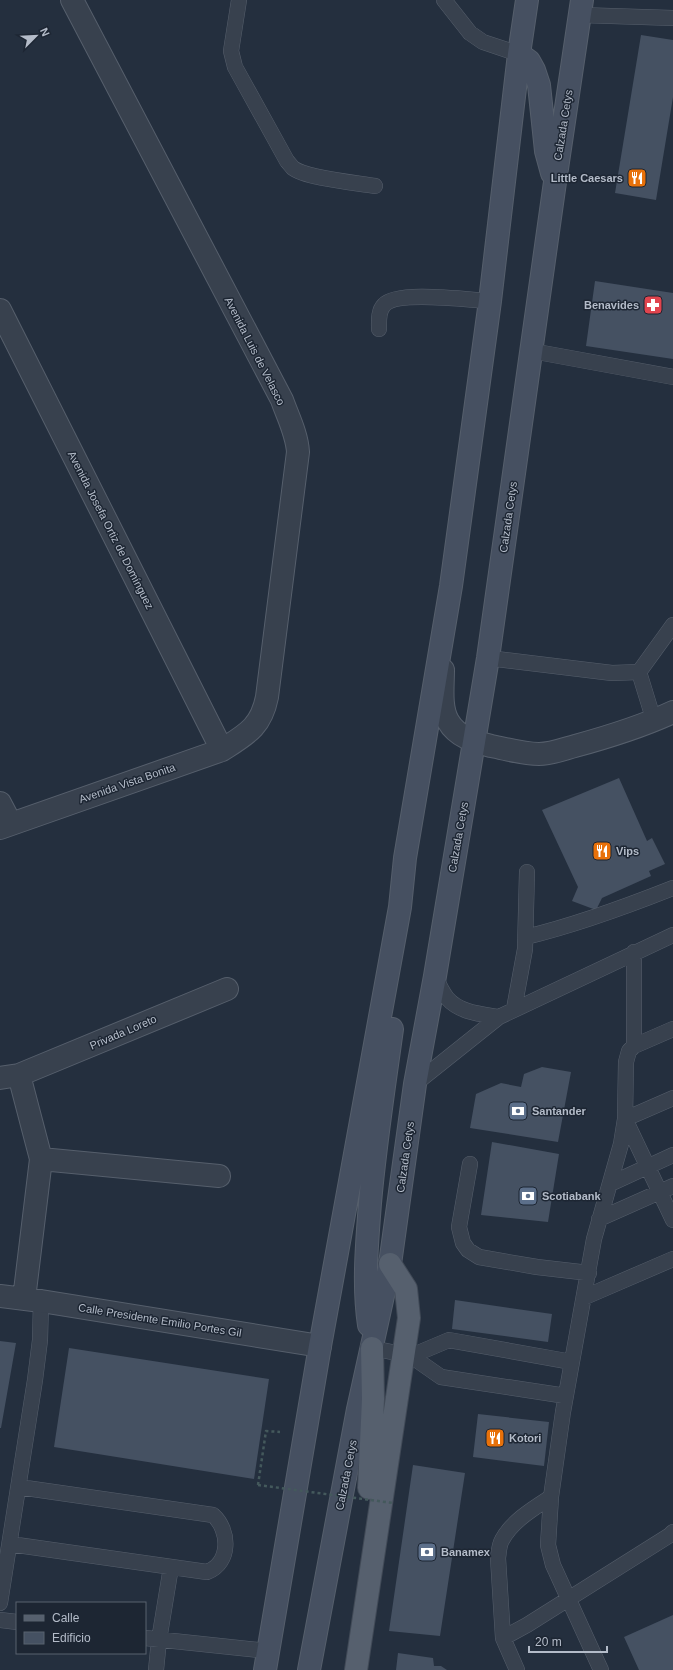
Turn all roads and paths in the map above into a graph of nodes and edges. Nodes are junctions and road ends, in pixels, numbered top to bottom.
1 (72, 0) edge
2 (239, 0) edge
3 (444, 0) edge
4 (527, 0) edge
5 (581, 8) edge
6 (673, 18) edge
7 (519, 54) junction
8 (555, 182) junction
9 (375, 186) dead end
10 (490, 301) junction
11 (0, 310) edge
12 (378, 329) dead end
13 (532, 351) junction
14 (673, 376) edge
15 (451, 586) junction
16 (673, 625) edge
17 (488, 658) junction
18 (639, 672) junction
19 (664, 717) edge
20 (250, 730) joint
21 (474, 742) junction
22 (222, 750) junction
23 (0, 803) edge
24 (5, 826) edge
25 (527, 872) dead end
26 (673, 888) edge
27 (400, 907) junction
28 (673, 935) edge
29 (526, 937) junction
30 (634, 952) junction
31 (435, 976) junction
32 (227, 989) dead end
33 (514, 1009) junction
34 (499, 1017) junction
35 (673, 1029) edge
36 (634, 1046) junction
37 (9, 1076) edge
38 (415, 1084) junction
39 (673, 1098) edge
40 (625, 1119) junction
41 (673, 1155) edge
42 (41, 1159) junction
43 (470, 1164) dead end
44 (648, 1167) junction
45 (219, 1176) dead end
46 (610, 1184) junction
47 (666, 1188) edge
48 (599, 1219) junction
49 (673, 1220) edge
50 (672, 1262) edge
51 (390, 1264) junction
52 (589, 1273) junction
53 (0, 1296) edge
54 (585, 1297) junction
55 (32, 1300) junction
56 (320, 1346) junction
57 (372, 1348) junction
58 (408, 1355) junction
59 (572, 1362) junction
60 (566, 1396) junction
61 (266, 1431) dead end
62 (19, 1487) junction
63 (551, 1497) junction
64 (393, 1503) dead end
65 (673, 1532) edge
66 (10, 1544) junction
67 (172, 1567) junction
68 (2, 1586) edge
69 (568, 1598) junction
70 (0, 1603) edge
71 (0, 1620) edge
72 (16, 1622) edge
73 (503, 1638) junction
74 (152, 1639) edge
75 (267, 1661) edge
76 (156, 1670) edge
77 (309, 1670) edge
78 (343, 1670) edge
79 (356, 1670) edge
80 (517, 1670) edge
81 (601, 1670) edge

1 - 20 street, Avenida Luis de Velasco
2 - 9 lane
3 - 7 lane
4 - 7 main road
5 - 6 lane
5 - 8 main road, Calzada Cetys
7 - 8 main road
7 - 10 main road
8 - 13 main road, Calzada Cetys
10 - 12 lane
10 - 15 main road
11 - 22 street, Avenida Josefa Ortiz de Domínguez
13 - 14 lane
13 - 17 main road, Calzada Cetys
15 - 21 street
15 - 27 main road
16 - 18 lane
17 - 18 lane
17 - 21 main road, Calzada Cetys
18 - 19 lane
19 - 21 street
20 - 22 street, Avenida Vista Bonita
21 - 31 main road, Calzada Cetys
22 - 24 street, Avenida Vista Bonita
23 - 24 street
25 - 29 lane
26 - 29 lane
27 - 56 main road
27 - 57 main road
28 - 30 lane
29 - 33 lane
30 - 33 lane
30 - 36 lane
31 - 34 lane
31 - 38 main road, Calzada Cetys
32 - 37 street, Privada Loreto
33 - 34 lane
34 - 38 lane
35 - 36 lane
36 - 40 lane
37 - 42 street, Privada Loreto
38 - 51 main road, Calzada Cetys
39 - 40 lane
40 - 44 lane
40 - 46 lane
41 - 44 lane
42 - 45 street
42 - 55 street, Privada Loreto
43 - 52 lane
44 - 46 lane
44 - 47 lane
46 - 48 lane
47 - 48 lane
47 - 49 lane
48 - 52 lane
50 - 54 lane
51 - 57 main road, Calzada Cetys
51 - 58 main road
52 - 54 lane
53 - 55 street, Calle Presidente Emilio Portes Gil
54 - 59 lane
55 - 56 street, Calle Presidente Emilio Portes Gil
55 - 62 lane
56 - 75 main road
57 - 58 lane
57 - 77 main road, Calzada Cetys
57 - 78 main road
58 - 59 lane
58 - 60 lane
58 - 79 main road
59 - 60 lane
60 - 63 lane
61 - 64 path, bridge
62 - 66 lane
62 - 67 lane
63 - 69 lane
63 - 73 lane
65 - 69 lane
66 - 67 lane
66 - 68 lane
67 - 74 lane
68 - 70 lane
69 - 73 lane
69 - 81 lane
71 - 72 lane
73 - 80 lane
74 - 75 lane
74 - 76 lane

